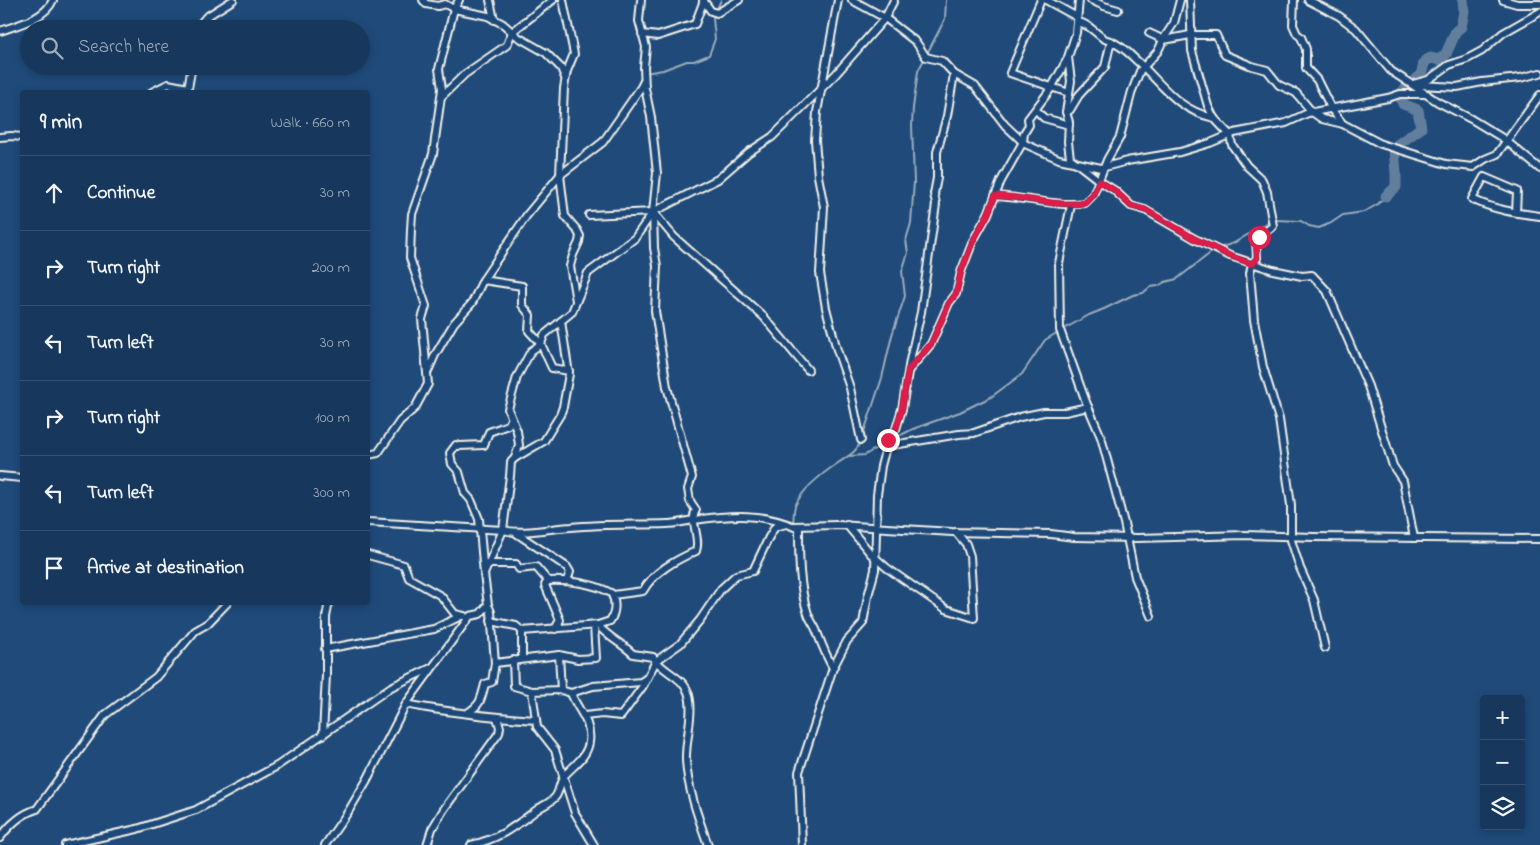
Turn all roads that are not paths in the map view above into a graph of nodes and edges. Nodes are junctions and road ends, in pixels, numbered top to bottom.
1 (53, 0) edge
2 (233, 0) edge
3 (423, 0) edge
4 (459, 0) edge
5 (490, 0) edge
6 (554, 0) edge
7 (562, 0) edge
8 (641, 0) edge
9 (704, 0) edge
10 (739, 0) edge
11 (838, 0) edge
12 (852, 0) edge
13 (894, 0) edge
14 (1041, 0) edge
15 (1046, 0) edge
16 (1079, 0) edge
17 (1091, 0) edge
18 (1180, 0) edge
19 (1190, 0) edge
20 (1294, 0) edge
21 (1308, 0) edge
22 (1503, 0) edge
23 (1540, 4) edge
24 (454, 9) junction
25 (1118, 10) dead end
26 (1540, 12) edge
27 (885, 18) junction
28 (1077, 19) junction
29 (28, 20) edge
30 (204, 20) edge
31 (494, 20) junction
32 (20, 23) edge
33 (0, 31) edge
34 (512, 32) junction
35 (1149, 33) dead end
36 (642, 34) junction
37 (1192, 35) junction
38 (1163, 39) junction
39 (1111, 41) junction
40 (1068, 56) junction
41 (1143, 67) junction
42 (1540, 73) edge
43 (954, 74) junction
44 (190, 75) edge
45 (645, 78) junction
46 (565, 79) junction
47 (1413, 84) junction
48 (1052, 87) junction
49 (156, 90) edge
50 (820, 91) junction
51 (1069, 93) junction
52 (1427, 94) junction
53 (1540, 95) edge
54 (441, 97) junction
55 (1331, 109) junction
56 (1036, 110) junction
57 (1066, 112) junction
58 (1312, 112) junction
59 (1214, 118) junction
60 (1343, 124) junction
61 (1069, 125) junction
62 (1229, 134) junction
63 (0, 136) edge
64 (20, 137) edge
65 (1505, 141) junction
66 (1023, 142) junction
67 (1079, 164) junction
68 (1105, 167) junction
69 (1540, 169) edge
70 (560, 175) junction
71 (1099, 181) junction
72 (995, 196) junction
73 (1071, 205) junction
74 (653, 212) junction
75 (1516, 213) junction
76 (589, 215) dead end
77 (1540, 216) edge
78 (1252, 264) junction
79 (483, 280) junction
80 (576, 302) junction
81 (561, 321) junction
82 (541, 344) junction
83 (808, 370) dead end
84 (908, 370) junction
85 (569, 371) junction
86 (428, 373) junction
87 (1088, 407) junction
88 (512, 420) junction
89 (861, 440) dead end
90 (887, 446) junction
91 (370, 455) edge
92 (515, 458) junction
93 (0, 476) edge
94 (20, 478) edge
95 (694, 520) junction
96 (370, 522) edge
97 (790, 525) junction
98 (847, 525) junction
99 (876, 527) junction
100 (480, 530) junction
101 (503, 530) junction
102 (956, 532) junction
103 (516, 533) junction
104 (1291, 536) junction
105 (1126, 538) junction
106 (1414, 538) junction
107 (1540, 539) edge
108 (370, 556) edge
109 (876, 558) junction
110 (489, 564) junction
111 (484, 574) junction
112 (548, 581) junction
113 (567, 581) junction
114 (613, 595) junction
115 (225, 605) edge
116 (328, 605) edge
117 (488, 606) junction
118 (461, 616) junction
119 (470, 616) junction
120 (1151, 616) dead end
121 (491, 621) junction
122 (596, 626) junction
123 (555, 629) junction
124 (522, 631) junction
125 (1325, 648) dead end
126 (326, 649) junction
127 (559, 655) junction
128 (513, 660) junction
129 (522, 660) junction
130 (656, 661) junction
131 (495, 663) junction
132 (431, 668) junction
133 (833, 668) junction
134 (650, 674) junction
135 (561, 690) junction
136 (532, 691) junction
137 (571, 693) junction
138 (406, 704) junction
139 (466, 713) junction
140 (585, 716) junction
141 (497, 718) junction
142 (536, 720) junction
143 (323, 735) junction
144 (563, 776) junction
145 (0, 838) edge
146 (330, 842) edge
147 (487, 843) edge
148 (65, 845) edge
149 (325, 845) edge
150 (427, 845) edge
151 (471, 845) edge
152 (594, 845) edge
153 (708, 845) edge
154 (802, 845) edge

1 - 29 street
2 - 30 street
3 - 24 street
4 - 24 street
5 - 31 street
6 - 34 street
7 - 46 street
8 - 36 street
9 - 10 street
9 - 36 street
11 - 50 street
12 - 27 street
13 - 27 street
14 - 48 street
15 - 28 street
16 - 28 street
17 - 25 street
18 - 38 street
19 - 37 street
20 - 55 street
21 - 47 street
22 - 23 street
24 - 31 street
24 - 54 street
26 - 47 street
27 - 43 street
27 - 50 street
28 - 39 street
28 - 40 street
31 - 34 street
32 - 33 street
34 - 46 street
34 - 54 street
35 - 38 street
36 - 45 street
37 - 38 street
37 - 58 street
37 - 59 street
38 - 41 street
39 - 41 street
39 - 57 street
40 - 48 street
40 - 51 street
41 - 59 street
41 - 68 street
42 - 47 street
43 - 66 street
43 - 84 street
44 - 49 street
45 - 70 street
45 - 74 street
46 - 70 street
47 - 52 street
48 - 51 street
48 - 56 street
50 - 74 street
50 - 89 street
51 - 57 street
52 - 55 street
52 - 65 street
53 - 65 street
54 - 86 street
55 - 58 street
55 - 60 street
56 - 61 street
56 - 66 street
57 - 61 street
58 - 60 street
58 - 62 street
59 - 62 street
60 - 65 street
61 - 67 street
62 - 68 street
62 - 78 street
63 - 64 street
65 - 69 street
66 - 67 street
66 - 72 street
67 - 68 street
67 - 71 street
68 - 71 street
70 - 79 street
70 - 80 street
71 - 73 street
71 - 78 street
72 - 73 street
72 - 84 street
73 - 87 street
74 - 76 street
74 - 80 street
74 - 83 street
74 - 95 street
75 - 75 street
75 - 77 street
78 - 104 street
78 - 106 street
79 - 82 street
79 - 86 street
80 - 81 street
81 - 82 street
81 - 85 street
82 - 85 street
82 - 88 street
84 - 90 street
85 - 92 street
86 - 91 street
87 - 90 street
87 - 105 street
88 - 92 street
88 - 100 street
90 - 99 street
92 - 101 street
93 - 94 street
95 - 97 street
95 - 103 street
95 - 114 street
96 - 100 street
97 - 98 street
97 - 130 street
97 - 133 street
98 - 99 street
98 - 109 street
99 - 102 street
99 - 109 street
100 - 101 street
100 - 111 street
101 - 103 street
101 - 110 street
102 - 105 street
102 - 109 street
103 - 113 street
104 - 105 street
104 - 106 street
104 - 125 street
105 - 120 street
106 - 107 street
108 - 118 street
109 - 133 street
110 - 111 street
110 - 112 street
111 - 117 street
112 - 113 street
112 - 123 street
113 - 114 street
114 - 122 street
115 - 145 street
116 - 126 street
117 - 119 street
117 - 121 street
118 - 119 street
118 - 126 street
119 - 132 street
121 - 124 street
121 - 131 street
122 - 123 street
122 - 127 street
122 - 130 street
123 - 124 street
124 - 129 street
126 - 143 street
127 - 129 street
127 - 135 street
128 - 129 street
128 - 131 street
128 - 136 street
130 - 134 street
130 - 153 street
131 - 139 street
132 - 138 street
132 - 143 street
133 - 154 street
134 - 137 street
134 - 140 street
135 - 136 street
135 - 137 street
136 - 142 street
137 - 140 street
138 - 139 street
138 - 146 street
139 - 141 street
140 - 144 street
141 - 142 street
141 - 150 street
142 - 144 street
143 - 148 street
144 - 147 street
144 - 152 street
146 - 149 street
147 - 151 street

